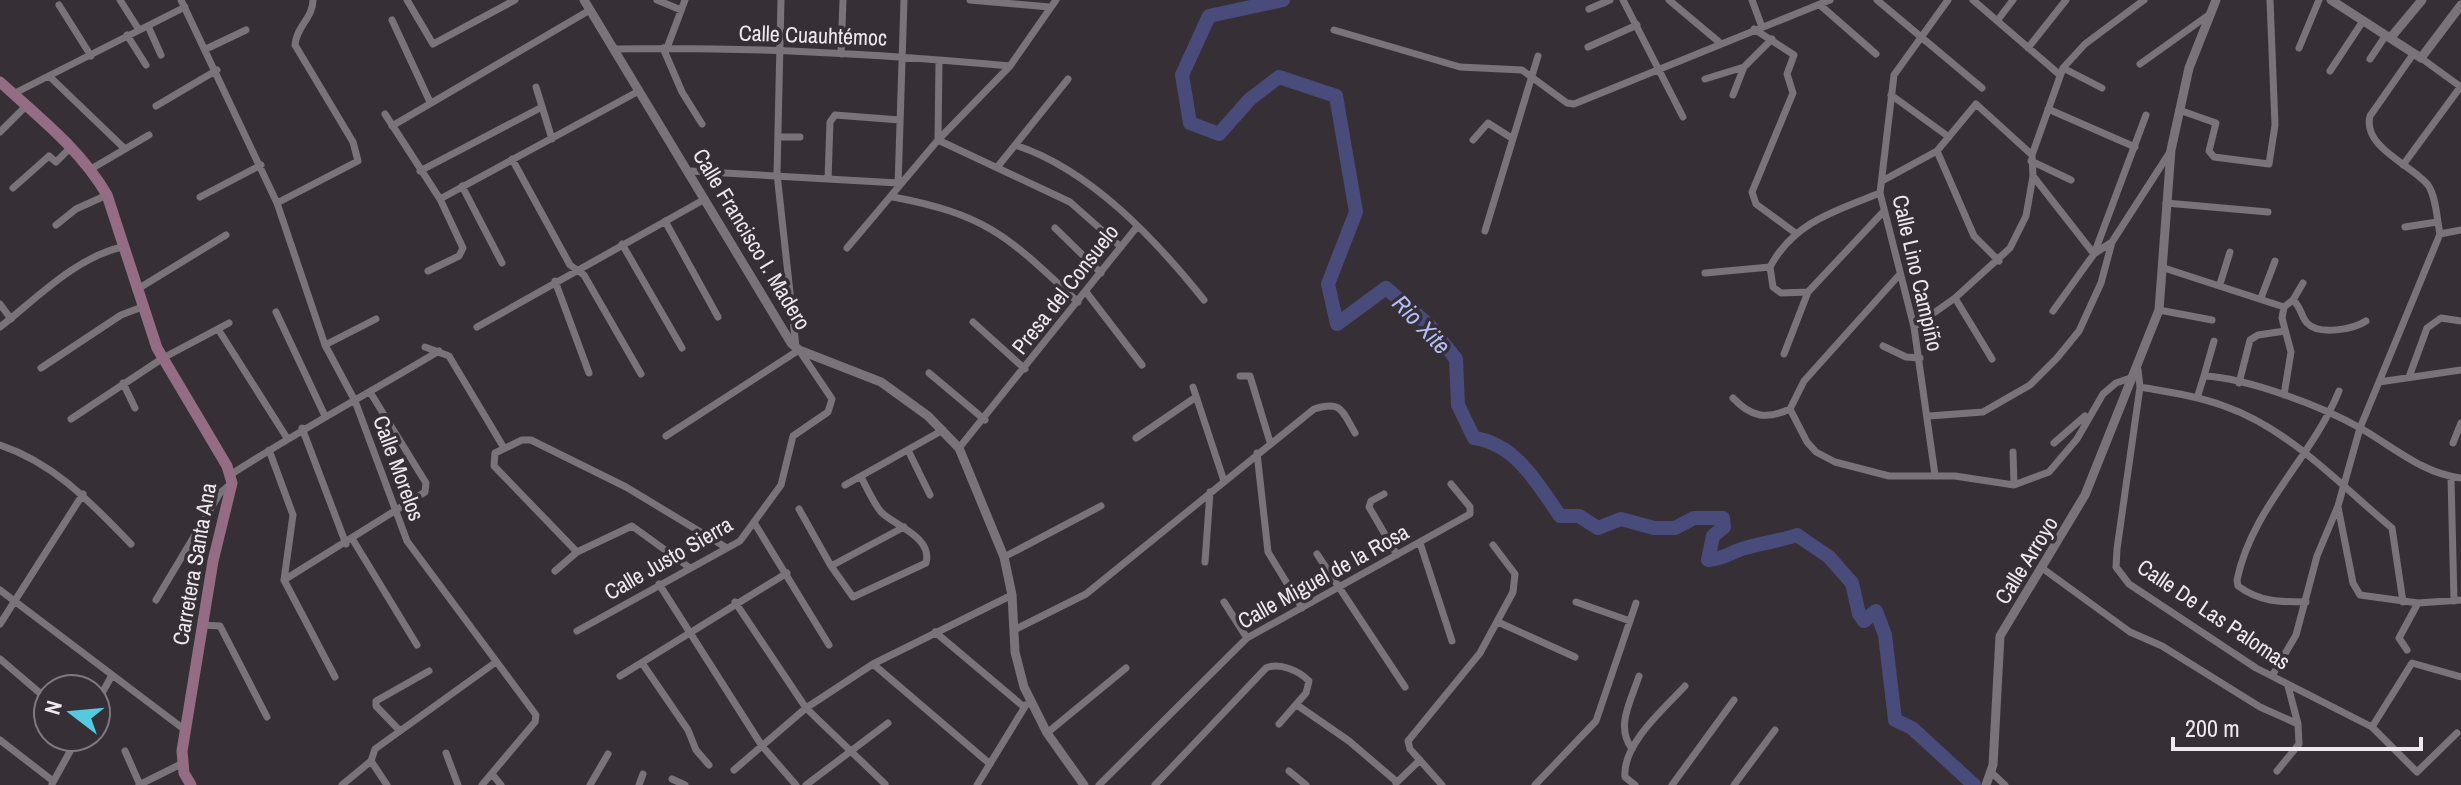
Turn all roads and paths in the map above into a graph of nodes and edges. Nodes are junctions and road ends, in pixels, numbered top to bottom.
1 (120, 0) edge
2 (313, 0) edge
3 (407, 0) edge
4 (515, 0) edge
5 (584, 0) edge
6 (657, 0) edge
7 (685, 0) edge
8 (781, 0) edge
9 (843, 0) edge
10 (904, 0) edge
11 (970, 0) edge
12 (1056, 0) edge
13 (1610, 0) edge
14 (1623, 0) edge
15 (1685, 0) edge
16 (1752, 0) edge
17 (1830, 0) edge
18 (1948, 0) edge
19 (1973, 0) edge
20 (2013, 0) edge
21 (2066, 0) edge
22 (2144, 0) edge
23 (2216, 0) edge
24 (2270, 0) edge
25 (2319, 0) edge
26 (2331, 0) edge
27 (2422, 0) edge
28 (1882, 1) edge
29 (1672, 2) edge
30 (183, 4) edge
31 (59, 5) dead end
32 (1820, 5) junction
33 (2461, 5) edge
34 (1049, 7) junction
35 (1589, 9) dead end
36 (590, 10) junction
37 (681, 10) junction
38 (2210, 14) junction
39 (392, 20) dead end
40 (1997, 21) junction
41 (2363, 21) junction
42 (1637, 25) junction
43 (148, 26) junction
44 (1758, 28) junction
45 (139, 30) junction
46 (246, 30) dead end
47 (1334, 30) dead end
48 (1920, 34) junction
49 (127, 35) junction
50 (2389, 36) junction
51 (1772, 39) junction
52 (1719, 42) junction
53 (1588, 47) dead end
54 (665, 48) junction
55 (2028, 48) junction
56 (2299, 48) dead end
57 (206, 49) junction
58 (615, 49) junction
59 (779, 50) junction
60 (841, 54) junction
61 (1876, 54) dead end
62 (161, 55) dead end
63 (2418, 55) junction
64 (91, 56) junction
65 (901, 56) junction
66 (1538, 56) dead end
67 (2370, 59) dead end
68 (939, 60) junction
69 (2140, 64) dead end
70 (146, 65) dead end
71 (1010, 66) junction
72 (1744, 67) junction
73 (1658, 69) junction
74 (217, 70) junction
75 (2061, 71) junction
76 (2330, 71) dead end
77 (1529, 74) junction
78 (49, 76) junction
79 (1068, 79) dead end
80 (1705, 79) dead end
81 (0, 82) edge
82 (2461, 86) edge
83 (536, 87) dead end
84 (1982, 88) dead end
85 (2102, 88) dead end
86 (639, 91) junction
87 (13, 94) junction
88 (1733, 95) dead end
89 (1891, 95) junction
90 (430, 102) junction
91 (26, 106) junction
92 (156, 106) dead end
93 (542, 107) junction
94 (2048, 109) junction
95 (2179, 110) junction
96 (385, 114) dead end
97 (2146, 115) dead end
98 (1683, 117) dead end
99 (900, 120) junction
100 (702, 124) dead end
101 (392, 126) junction
102 (0, 132) edge
103 (149, 135) dead end
104 (778, 137) junction
105 (800, 137) dead end
106 (1510, 137) junction
107 (1949, 137) junction
108 (552, 139) junction
109 (938, 140) junction
110 (1473, 140) dead end
111 (1015, 145) junction
112 (71, 147) junction
113 (2135, 147) junction
114 (125, 149) junction
115 (2171, 150) junction
116 (1937, 151) junction
117 (2031, 158) junction
118 (512, 159) junction
119 (261, 165) junction
120 (999, 165) junction
121 (2403, 165) junction
122 (91, 169) junction
123 (420, 171) junction
124 (690, 171) junction
125 (777, 174) junction
126 (2033, 176) junction
127 (828, 179) junction
128 (2071, 180) dead end
129 (1882, 181) junction
130 (462, 186) junction
131 (13, 188) dead end
132 (897, 190) junction
133 (1880, 193) junction
134 (107, 195) junction
135 (200, 197) dead end
136 (440, 199) junction
137 (705, 199) junction
138 (277, 203) junction
139 (2166, 203) junction
140 (1884, 211) junction
141 (2268, 212) dead end
142 (665, 221) junction
143 (2437, 222) junction
144 (56, 225) dead end
145 (2405, 227) dead end
146 (1055, 228) dead end
147 (1136, 228) junction
148 (2461, 230) edge
149 (1485, 231) dead end
150 (1794, 232) junction
151 (2440, 234) junction
152 (226, 235) dead end
153 (2112, 242) junction
154 (622, 244) junction
155 (122, 247) junction
156 (1121, 247) junction
157 (847, 248) dead end
158 (2230, 252) dead end
159 (2094, 254) junction
160 (1999, 261) junction
161 (2275, 261) dead end
162 (502, 263) dead end
163 (1770, 267) junction
164 (578, 268) junction
165 (2164, 268) junction
166 (428, 271) dead end
167 (1101, 273) junction
168 (1705, 273) dead end
169 (1900, 274) junction
170 (555, 281) junction
171 (2303, 283) dead end
172 (2220, 284) junction
173 (136, 290) junction
174 (1086, 292) junction
175 (1808, 292) junction
176 (1955, 298) junction
177 (2261, 298) junction
178 (1204, 300) dead end
179 (2293, 300) junction
180 (1078, 302) junction
181 (0, 304) edge
182 (142, 307) junction
183 (2284, 307) junction
184 (2159, 310) junction
185 (2053, 311) dead end
186 (276, 312) dead end
187 (718, 317) dead end
188 (11, 319) junction
189 (376, 319) dead end
190 (2212, 320) dead end
191 (2366, 321) dead end
192 (2461, 321) edge
193 (973, 322) dead end
194 (229, 323) dead end
195 (0, 327) edge
196 (477, 327) dead end
197 (1914, 327) junction
198 (218, 329) junction
199 (2285, 331) junction
200 (2214, 341) dead end
201 (325, 345) junction
202 (1883, 346) dead end
203 (425, 347) dead end
204 (682, 348) dead end
205 (798, 349) junction
206 (439, 351) junction
207 (1784, 354) dead end
208 (163, 358) junction
209 (1920, 358) junction
210 (1992, 359) dead end
211 (1142, 365) dead end
212 (41, 368) dead end
213 (1025, 369) junction
214 (2461, 370) edge
215 (589, 373) dead end
216 (929, 373) dead end
217 (2135, 373) junction
218 (641, 374) dead end
219 (1240, 376) dead end
220 (2204, 376) junction
221 (2409, 377) junction
222 (2379, 382) junction
223 (123, 383) junction
224 (2239, 383) junction
225 (1193, 387) dead end
226 (2140, 387) junction
227 (2339, 391) dead end
228 (370, 392) junction
229 (2284, 395) junction
230 (1196, 397) junction
231 (1733, 398) dead end
232 (2197, 398) junction
233 (355, 401) junction
234 (135, 408) dead end
235 (1790, 409) junction
236 (2089, 412) junction
237 (2330, 413) junction
238 (325, 416) junction
239 (1929, 416) junction
240 (71, 419) dead end
241 (985, 420) junction
242 (2461, 423) edge
243 (302, 428) junction
244 (2360, 428) junction
245 (943, 430) junction
246 (1355, 433) dead end
247 (666, 436) dead end
248 (287, 438) junction
249 (1136, 438) dead end
250 (1270, 442) junction
251 (2054, 443) dead end
252 (2453, 443) dead end
253 (0, 445) edge
254 (504, 448) junction
255 (959, 448) junction
256 (269, 450) junction
257 (908, 450) junction
258 (2303, 451) junction
259 (2013, 452) dead end
260 (1257, 453) junction
261 (1935, 475) junction
262 (861, 477) junction
263 (2451, 477) junction
264 (2461, 478) edge
265 (231, 479) junction
266 (1224, 481) junction
267 (1451, 484) dead end
268 (845, 485) dead end
269 (2014, 485) junction
270 (2344, 488) junction
271 (1210, 492) junction
272 (83, 494) junction
273 (1384, 494) dead end
274 (930, 495) dead end
275 (1101, 506) dead end
276 (2338, 506) junction
277 (799, 509) dead end
278 (393, 512) junction
279 (755, 524) junction
280 (904, 527) junction
281 (350, 542) junction
282 (1420, 543) junction
283 (131, 544) dead end
284 (1493, 545) dead end
285 (727, 548) junction
286 (577, 552) junction
287 (1317, 554) dead end
288 (1397, 555) junction
289 (1004, 557) junction
290 (1205, 562) dead end
291 (831, 566) junction
292 (690, 568) junction
293 (2042, 568) junction
294 (555, 571) dead end
295 (787, 573) junction
296 (284, 580) junction
297 (659, 584) junction
298 (1339, 588) junction
299 (0, 590) edge
300 (1012, 595) junction
301 (14, 600) junction
302 (156, 600) dead end
303 (2457, 601) edge
304 (735, 602) junction
305 (1224, 602) dead end
306 (1576, 602) dead end
307 (2306, 602) junction
308 (2403, 602) junction
309 (1636, 603) dead end
310 (2418, 603) junction
311 (1302, 608) junction
312 (1630, 621) junction
313 (1498, 622) junction
314 (0, 624) edge
315 (203, 625) junction
316 (689, 630) junction
317 (1014, 630) junction
318 (577, 631) dead end
319 (935, 632) junction
320 (1247, 638) junction
321 (1452, 641) dead end
322 (417, 645) dead end
323 (829, 645) dead end
324 (2407, 650) dead end
325 (1575, 657) dead end
326 (0, 659) edge
327 (496, 662) junction
328 (642, 663) junction
329 (873, 664) junction
330 (1126, 668) dead end
331 (429, 671) dead end
332 (106, 673) edge
333 (620, 676) dead end
334 (1639, 676) dead end
335 (2272, 676) junction
336 (335, 677) dead end
337 (2461, 677) edge
338 (112, 678) edge
339 (32, 686) edge
340 (1685, 686) dead end
341 (2288, 686) junction
342 (1405, 687) dead end
343 (1734, 700) dead end
344 (1027, 703) junction
345 (1297, 705) junction
346 (806, 708) junction
347 (267, 717) dead end
348 (888, 723) dead end
349 (1279, 724) dead end
350 (2298, 724) junction
351 (2372, 727) junction
352 (185, 730) junction
353 (399, 730) junction
354 (1775, 730) dead end
355 (1047, 733) junction
356 (2457, 733) dead end
357 (0, 740) edge
358 (762, 746) junction
359 (1632, 749) junction
360 (125, 751) dead end
361 (848, 751) junction
362 (69, 753) edge
363 (446, 753) dead end
364 (608, 754) dead end
365 (371, 759) junction
366 (1420, 760) junction
367 (181, 764) junction
368 (990, 764) junction
369 (709, 765) dead end
370 (734, 770) dead end
371 (1289, 771) dead end
372 (2277, 771) dead end
373 (492, 774) junction
374 (643, 774) dead end
375 (672, 779) dead end
376 (1989, 780) edge
377 (52, 783) edge
378 (1396, 783) edge
379 (885, 784) edge
380 (140, 785) edge
381 (191, 785) edge
382 (342, 785) edge
383 (387, 785) edge
384 (458, 785) edge
385 (482, 785) edge
386 (501, 785) edge
387 (590, 785) edge
388 (639, 785) edge
389 (685, 785) edge
390 (796, 785) edge
391 (806, 785) edge
392 (977, 785) edge
393 (1084, 785) edge
394 (1099, 785) edge
395 (1155, 785) edge
396 (1306, 785) edge
397 (1442, 785) edge
398 (1535, 785) edge
399 (1635, 785) edge
400 (1672, 785) edge
401 (1734, 785) edge
402 (2005, 785) edge

1 - 45 street
2 - 138 street
3 - 4 street
5 - 36 street, Calle Francisco I. Madero
6 - 37 street
7 - 37 street
8 - 59 street
9 - 60 street
10 - 65 street
11 - 34 street
12 - 34 street
13 - 35 street
14 - 42 street
15 - 29 street
16 - 44 street
17 - 32 street
18 - 48 street, Calle Lino Campiño
19 - 40 street
20 - 40 street
21 - 55 street
22 - 75 street
23 - 38 street, Calle Arroyo
24 - 95 street
25 - 56 street
26 - 41 street
27 - 50 street
28 - 48 street
29 - 52 street
30 - 43 street
30 - 57 street, Calle Morelos
31 - 64 street
32 - 44 street
32 - 61 street
33 - 63 street
34 - 71 street
36 - 58 street, Calle Francisco I. Madero
36 - 90 street
37 - 54 street
38 - 69 street
38 - 95 street, Calle Arroyo
39 - 90 street
40 - 55 street
41 - 50 street
41 - 76 street
42 - 53 street
42 - 73 street
43 - 45 street
43 - 62 street
44 - 51 street
44 - 52 street
45 - 49 street
46 - 57 street
47 - 77 street
48 - 84 street
48 - 89 street, Calle Lino Campiño
49 - 64 street
49 - 70 street
50 - 63 street
50 - 67 street
51 - 72 street
51 - 150 street
52 - 73 street
54 - 58 street, Calle Cuauhtémoc
54 - 59 street, Calle Cuauhtémoc
54 - 100 street
55 - 75 street
57 - 74 street, Calle Morelos
58 - 86 street, Calle Francisco I. Madero
59 - 60 street, Calle Cuauhtémoc
59 - 104 street
60 - 65 street, Calle Cuauhtémoc
63 - 82 street
63 - 121 street
64 - 78 street
65 - 68 street, Calle Cuauhtémoc
65 - 99 street
66 - 77 street
68 - 71 street, Calle Cuauhtémoc
68 - 109 street
71 - 109 street
72 - 80 street
72 - 88 street
73 - 77 street
73 - 98 street
74 - 92 street
74 - 119 street, Calle Morelos
75 - 85 street
75 - 94 street
77 - 106 street
78 - 87 street
78 - 114 street
79 - 111 street
81 - 87 main road, Carretera Santa Ana
82 - 121 street
83 - 93 street
86 - 108 street
86 - 124 street, Calle Francisco I. Madero
87 - 91 main road, Carretera Santa Ana
89 - 107 street
89 - 129 street, Calle Lino Campiño
90 - 101 street
91 - 102 street
91 - 112 main road, Carretera Santa Ana
93 - 108 street
93 - 123 street
94 - 113 street
94 - 117 street
95 - 115 street, Calle Arroyo
96 - 101 street
97 - 113 street
99 - 127 street
99 - 132 street
101 - 123 street
103 - 114 street
104 - 105 street
104 - 125 street
106 - 110 street
106 - 149 street
107 - 116 street
107 - 117 street
108 - 118 street
109 - 120 street
109 - 132 street
111 - 120 street
111 - 147 street
112 - 122 main road, Carretera Santa Ana
112 - 131 street
113 - 159 street
114 - 122 street
115 - 139 street, Calle Arroyo
115 - 153 street
116 - 129 street
116 - 160 street
117 - 126 street
117 - 128 street
118 - 130 street
118 - 164 street
119 - 135 street
119 - 138 street, Calle Morelos
120 - 156 street
121 - 143 street
122 - 134 main road, Carretera Santa Ana
123 - 136 street
124 - 125 street
124 - 137 street, Calle Francisco I. Madero
125 - 127 street
125 - 205 street
126 - 159 street
126 - 160 street
127 - 132 street
129 - 133 street, Calle Lino Campiño
130 - 136 street
130 - 162 street
132 - 157 street
132 - 180 street
133 - 140 street, Calle Lino Campiño
133 - 150 street
134 - 144 street
134 - 155 main road, Carretera Santa Ana
136 - 166 street
137 - 142 street
137 - 205 street, Calle Francisco I. Madero
138 - 201 street, Calle Morelos
139 - 141 street
139 - 165 street, Calle Arroyo
140 - 169 street, Calle Lino Campiño
140 - 175 street
142 - 154 street
142 - 187 street
143 - 145 street
143 - 151 street
146 - 167 street
147 - 156 street, Presa del Consuelo
147 - 178 street, Presa del Consuelo
148 - 151 street
150 - 163 street
151 - 222 street
152 - 173 street
153 - 159 street
153 - 239 street
154 - 164 street
154 - 204 street
155 - 173 main road, Carretera Santa Ana
155 - 188 street
156 - 167 street, Presa del Consuelo
158 - 172 street
159 - 185 street
160 - 176 street
161 - 177 street
163 - 168 street
163 - 175 street
164 - 170 street
164 - 218 street
165 - 172 street
165 - 184 street, Calle Arroyo
167 - 174 street, Presa del Consuelo
169 - 197 street, Calle Lino Campiño
169 - 235 street
170 - 196 street
170 - 215 street
171 - 179 street
172 - 177 street
173 - 182 main road, Carretera Santa Ana
174 - 180 street, Presa del Consuelo
174 - 211 street
175 - 207 street
176 - 197 street
176 - 210 street
177 - 183 street
179 - 183 street
179 - 191 street
180 - 213 street, Presa del Consuelo
181 - 188 street
182 - 208 main road, Carretera Santa Ana
182 - 212 street
183 - 199 street
184 - 190 street
184 - 217 street, Calle Arroyo
186 - 238 street
188 - 195 street
189 - 201 street
192 - 221 street
193 - 213 street
194 - 198 street
197 - 209 street, Calle Lino Campiño
198 - 208 street
198 - 248 street
199 - 224 street
199 - 229 street
200 - 220 street
201 - 233 street, Calle Morelos
202 - 209 street
203 - 206 street
205 - 245 street, Calle Francisco I. Madero
205 - 247 street
205 - 279 street, Calle Justo Sierra
206 - 228 street
206 - 254 street
208 - 223 street
208 - 265 main road, Carretera Santa Ana
209 - 239 street, Calle Lino Campiño
213 - 241 street, Presa del Consuelo
214 - 221 street
216 - 241 street
217 - 226 street, Calle De Las Palomas
217 - 236 street
217 - 293 street, Calle Arroyo
219 - 250 street
220 - 224 street
220 - 232 street
221 - 222 street
222 - 244 street
223 - 234 street
223 - 240 street
224 - 229 street
225 - 230 street
226 - 232 street
226 - 335 street, Calle De Las Palomas
227 - 237 street
228 - 233 street
228 - 278 street
229 - 237 street
230 - 249 street
230 - 266 street
231 - 235 street
232 - 258 street
233 - 238 street
233 - 278 street, Calle Morelos
235 - 261 street
236 - 251 street
236 - 269 street
237 - 244 street
237 - 258 street
238 - 243 street
239 - 261 street, Calle Lino Campiño
241 - 255 street, Presa del Consuelo
242 - 252 street
243 - 248 street
243 - 281 street
244 - 263 street
244 - 270 street
245 - 255 street, Calle Francisco I. Madero
245 - 257 street
246 - 250 street
248 - 256 street
250 - 260 street
253 - 272 street
254 - 285 street
254 - 286 street
255 - 289 street, Calle Francisco I. Madero
256 - 265 street
256 - 296 street
257 - 262 street
257 - 274 street
258 - 270 street
258 - 307 street
259 - 269 street
260 - 266 street
260 - 311 street
261 - 269 street
262 - 268 street
262 - 280 street
263 - 264 street
263 - 303 street
265 - 302 street
265 - 315 main road, Carretera Santa Ana
266 - 271 street
267 - 282 street, Calle Miguel de la Rosa
270 - 276 street
270 - 308 street
271 - 290 street
271 - 317 street
272 - 283 street
272 - 301 street
273 - 288 street
275 - 289 street
276 - 307 street
276 - 308 street
277 - 291 street
278 - 281 street
278 - 327 street, Calle Morelos
279 - 285 street, Calle Justo Sierra
279 - 295 street
280 - 291 street
280 - 291 street
281 - 296 street
281 - 322 street
282 - 288 street, Calle Miguel de la Rosa
282 - 321 street
284 - 313 street
285 - 292 street, Calle Justo Sierra
286 - 292 street
286 - 294 street
287 - 298 street
288 - 298 street, Calle Miguel de la Rosa
289 - 300 street, Calle Francisco I. Madero
292 - 297 street, Calle Justo Sierra
293 - 350 street
293 - 376 street, Calle Arroyo
295 - 304 street
295 - 323 street
296 - 336 street
297 - 316 street
297 - 318 street, Calle Justo Sierra
298 - 311 street, Calle Miguel de la Rosa
298 - 342 street
299 - 301 street
300 - 317 street, Calle Francisco I. Madero
300 - 319 street
301 - 314 street
301 - 332 street
303 - 310 street
304 - 316 street
304 - 346 street
305 - 320 street
306 - 312 street
307 - 335 street
308 - 310 street
309 - 312 street
310 - 324 street
311 - 320 street, Calle Miguel de la Rosa
312 - 398 street
313 - 325 street
313 - 366 street
315 - 347 street
315 - 352 main road, Carretera Santa Ana
316 - 328 street
316 - 358 street
317 - 344 street, Calle Francisco I. Madero
319 - 329 street
319 - 344 street
320 - 394 street, Calle Miguel de la Rosa
326 - 339 street
327 - 353 street
327 - 373 street, Calle Morelos
328 - 333 street
328 - 369 street
329 - 346 street
329 - 368 street
330 - 355 street
331 - 353 street
334 - 359 street
335 - 341 street, Calle De Las Palomas
337 - 351 street
338 - 352 street
340 - 359 street
341 - 350 street
341 - 351 street, Calle De Las Palomas
343 - 400 street
344 - 355 street, Calle Francisco I. Madero
344 - 368 street
345 - 349 street
345 - 378 street
345 - 395 street
346 - 358 street
346 - 361 street
348 - 361 street
350 - 372 street
351 - 356 street, Calle De Las Palomas
352 - 367 main road, Carretera Santa Ana
353 - 365 street
354 - 401 street
355 - 393 street, Calle Francisco I. Madero
357 - 377 street
358 - 370 street
358 - 390 street
359 - 399 street
360 - 380 street
361 - 379 street
361 - 391 street
362 - 377 street
363 - 384 street
364 - 387 street
365 - 382 street
365 - 383 street
366 - 378 street
366 - 397 street
367 - 380 street
367 - 381 main road
368 - 392 street
371 - 396 street
373 - 385 street
373 - 386 street
374 - 388 street
375 - 389 street
376 - 402 street, Calle Arroyo

